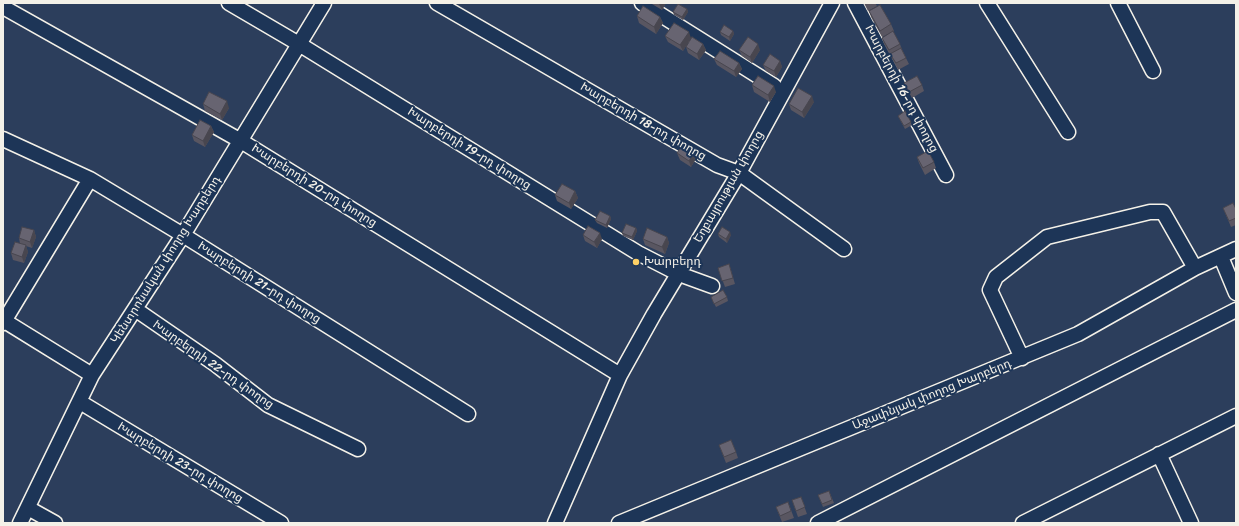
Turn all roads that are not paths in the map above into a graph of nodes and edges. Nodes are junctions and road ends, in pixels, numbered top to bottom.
1 (229, 3) edge
2 (324, 3) edge
3 (437, 3) edge
4 (642, 3) edge
5 (832, 3) edge
6 (855, 3) edge
7 (987, 3) edge
8 (1118, 3) edge
9 (3, 7) edge
10 (299, 44) junction
11 (1153, 71) dead end
12 (782, 92) junction
13 (1068, 132) dead end
14 (3, 139) edge
15 (241, 141) junction
16 (739, 173) junction
17 (946, 175) dead end
18 (90, 179) junction
19 (183, 235) junction
20 (844, 248) dead end
21 (1236, 249) edge
22 (1221, 256) junction
23 (1195, 268) junction
24 (679, 274) junction
25 (712, 286) dead end
26 (1236, 293) edge
27 (135, 310) junction
28 (1236, 310) edge
29 (3, 321) edge
30 (1022, 358) junction
31 (92, 375) junction
32 (620, 375) junction
33 (80, 402) junction
34 (468, 414) dead end
35 (1236, 416) edge
36 (358, 449) dead end
37 (1159, 454) junction
38 (28, 508) junction
39 (839, 518) edge
40 (20, 523) edge
41 (54, 523) edge
42 (281, 523) edge
43 (555, 523) edge
44 (619, 523) edge
45 (818, 523) edge
46 (1023, 523) edge
47 (1191, 523) edge

1 - 10 street, Խարբերդի 19-րդ փողոց
2 - 10 street, Կենտրոնական փողոց Խարբերդ
3 - 16 street, Խարբերդի 18-րդ փողոց
4 - 12 street
5 - 12 street, Եղբայրության փողոց
6 - 17 street, Խարբերդի 16-րդ փողոց
7 - 13 street
8 - 11 street
9 - 15 street, Խարբերդի 20-րդ փողոց
10 - 15 street, Կենտրոնական փողոց Խարբերդ
10 - 24 street, Խարբերդի 19-րդ փողոց
12 - 16 street, Եղբայրության փողոց
14 - 18 street, Խարբերդի 21-րդ փողոց
15 - 19 street, Կենտրոնական փողոց Խարբերդ
15 - 32 street, Խարբերդի 20-րդ փողոց
16 - 20 street, Խարբերդի 18-րդ փողոց
16 - 24 street, Եղբայրության փողոց
18 - 19 street, Խարբերդի 21-րդ փողոց
18 - 29 street
19 - 27 street, Կենտրոնական փողոց Խարբերդ
19 - 34 street, Խարբերդի 21-րդ փողոց
21 - 22 street, Աջափնյակ փողոց Խարբերդ
22 - 23 street, Աջափնյակ փողոց Խարբերդ
22 - 26 street
23 - 30 street, Աջափնյակ փողոց Խարբերդ
23 - 30 street
24 - 25 street, Խարբերդի 19-րդ փողոց
24 - 32 street, Եղբայրության փողոց
27 - 31 street, Կենտրոնական փողոց Խարբերդ
27 - 36 street, Խարբերդի 22-րդ փողոց
28 - 39 street
29 - 31 street
30 - 44 street, Աջափնյակ փողոց Խարբերդ
31 - 33 street, Կենտրոնական փողոց Խարբերդ
32 - 43 street, Եղբայրության փողոց
33 - 38 street, Կենտրոնական փողոց Խարբերդ
33 - 42 street, Խարբերդի 23-րդ փողոց
35 - 37 street
37 - 46 street
37 - 47 street
38 - 40 street, Կենտրոնական փողոց Խարբերդ
38 - 41 street
39 - 45 street

